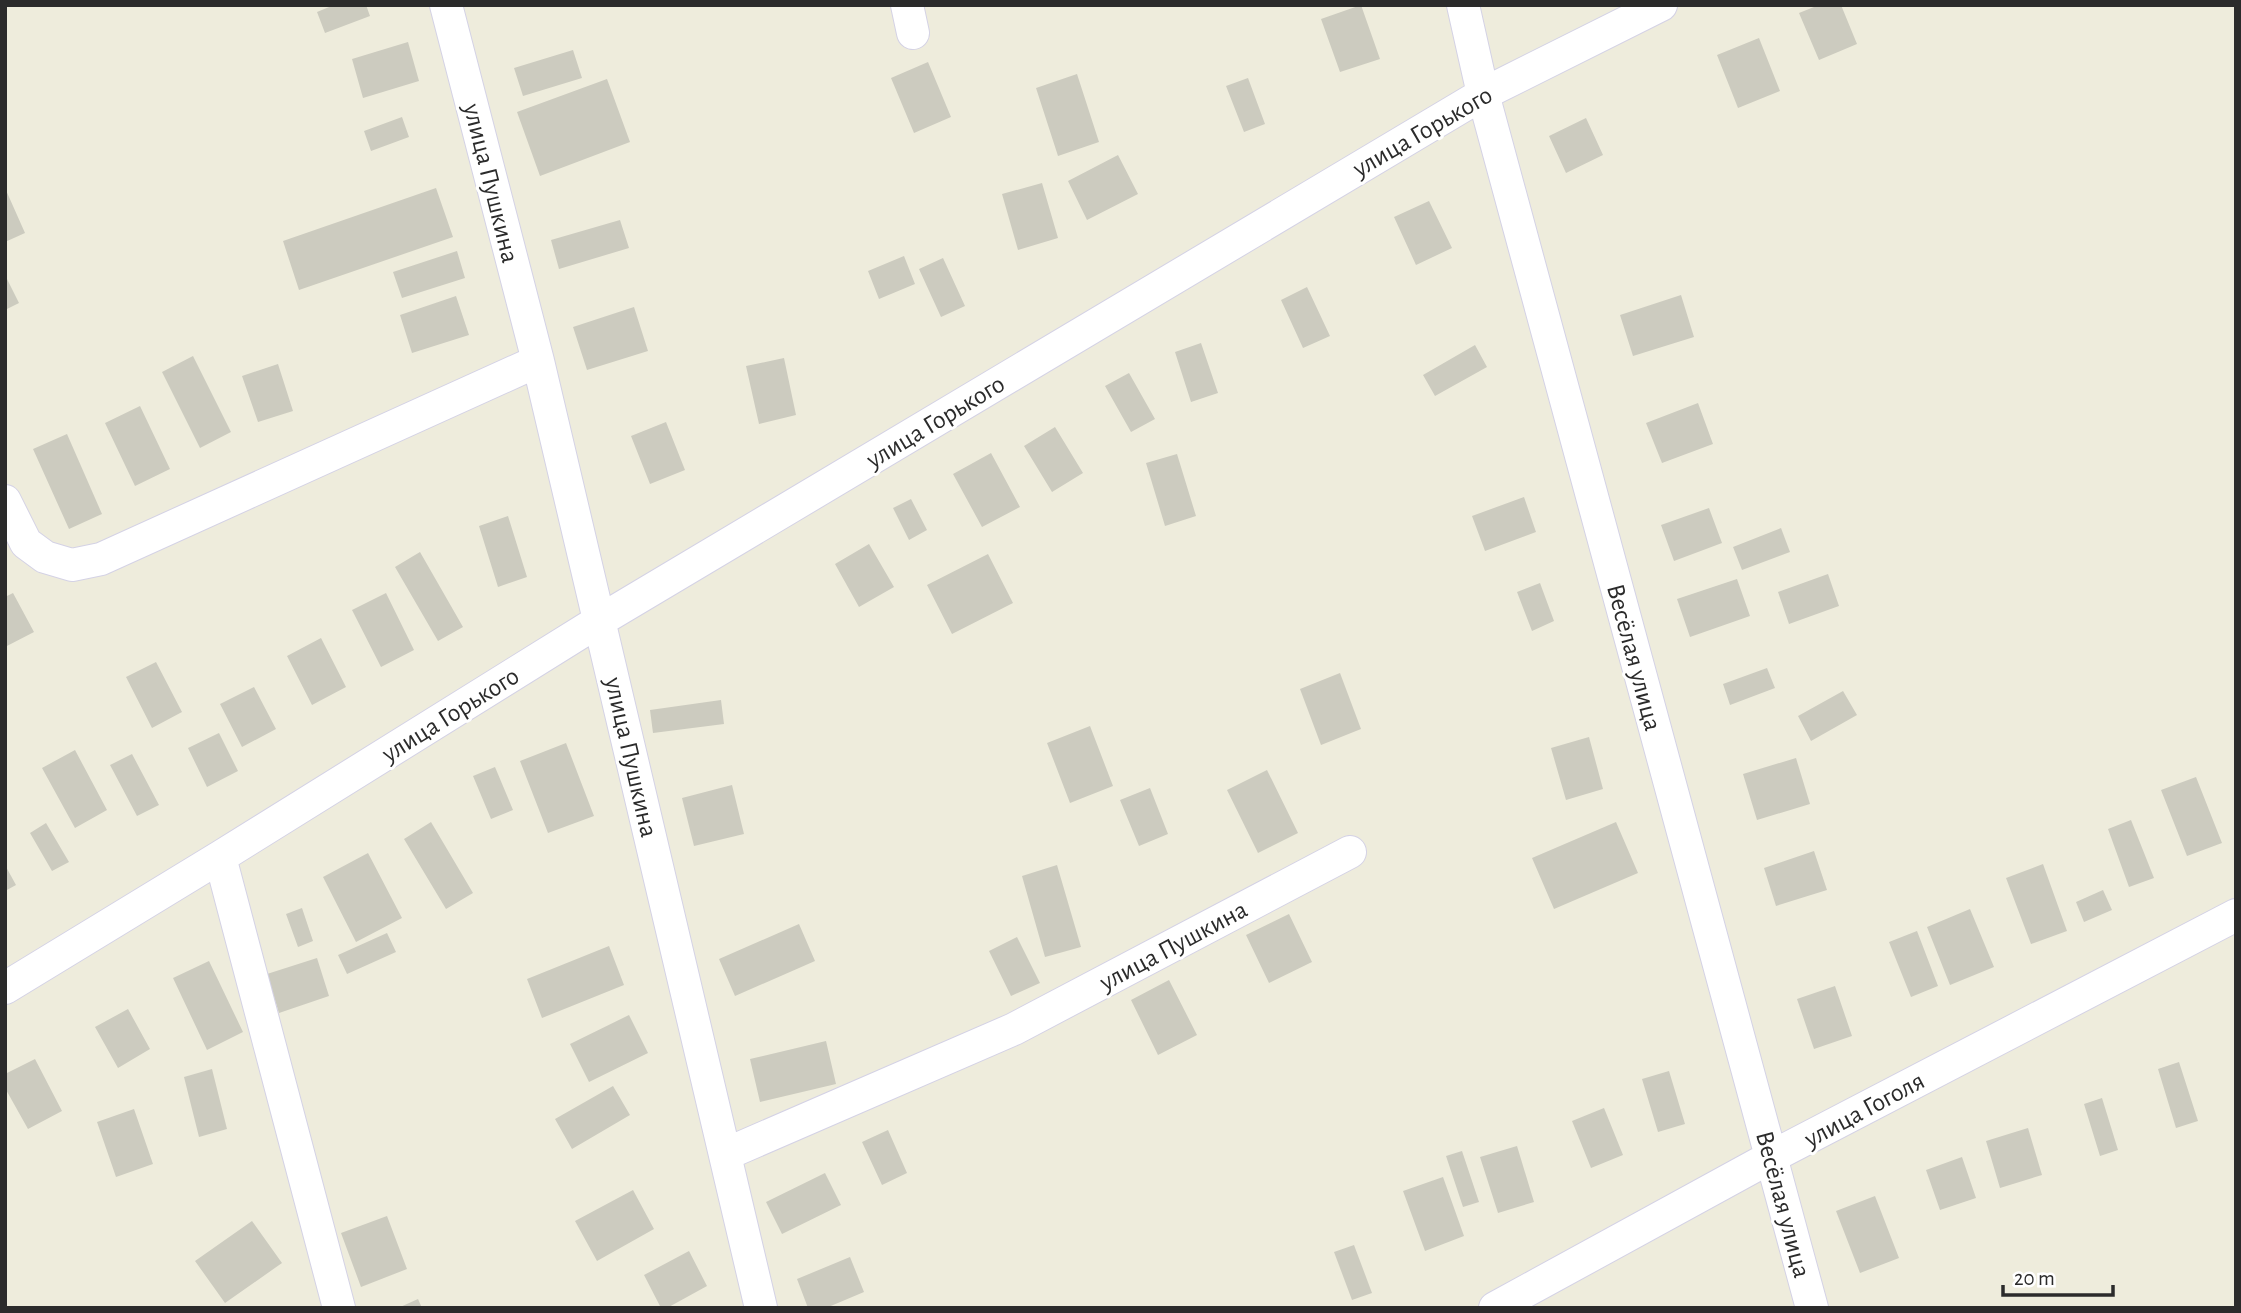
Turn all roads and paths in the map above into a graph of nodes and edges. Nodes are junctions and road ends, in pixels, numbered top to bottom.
1 (446, 5) edge
2 (1463, 5) edge
3 (1661, 5) edge
4 (1483, 94) junction
5 (538, 361) junction
6 (5, 500) edge
7 (599, 621) junction
8 (1350, 852) dead end
9 (220, 857) junction
10 (2236, 915) edge
11 (5, 988) edge
12 (726, 1154) junction
13 (1771, 1157) junction
14 (339, 1308) edge
15 (761, 1308) edge
16 (1495, 1308) edge
17 (1812, 1308) edge

1 - 5 street, улица Пушкина
2 - 4 street, Весёлая улица
3 - 4 street, улица Горького
4 - 7 street, улица Горького
4 - 13 street, Весёлая улица
5 - 6 street
5 - 7 street, улица Пушкина
7 - 9 street, улица Горького
7 - 12 street, улица Пушкина
8 - 12 street, улица Пушкина
9 - 11 street, улица Горького
9 - 14 street
10 - 13 street, улица Гоголя
12 - 15 street, улица Пушкина
13 - 16 street, улица Гоголя
13 - 17 street, Весёлая улица

